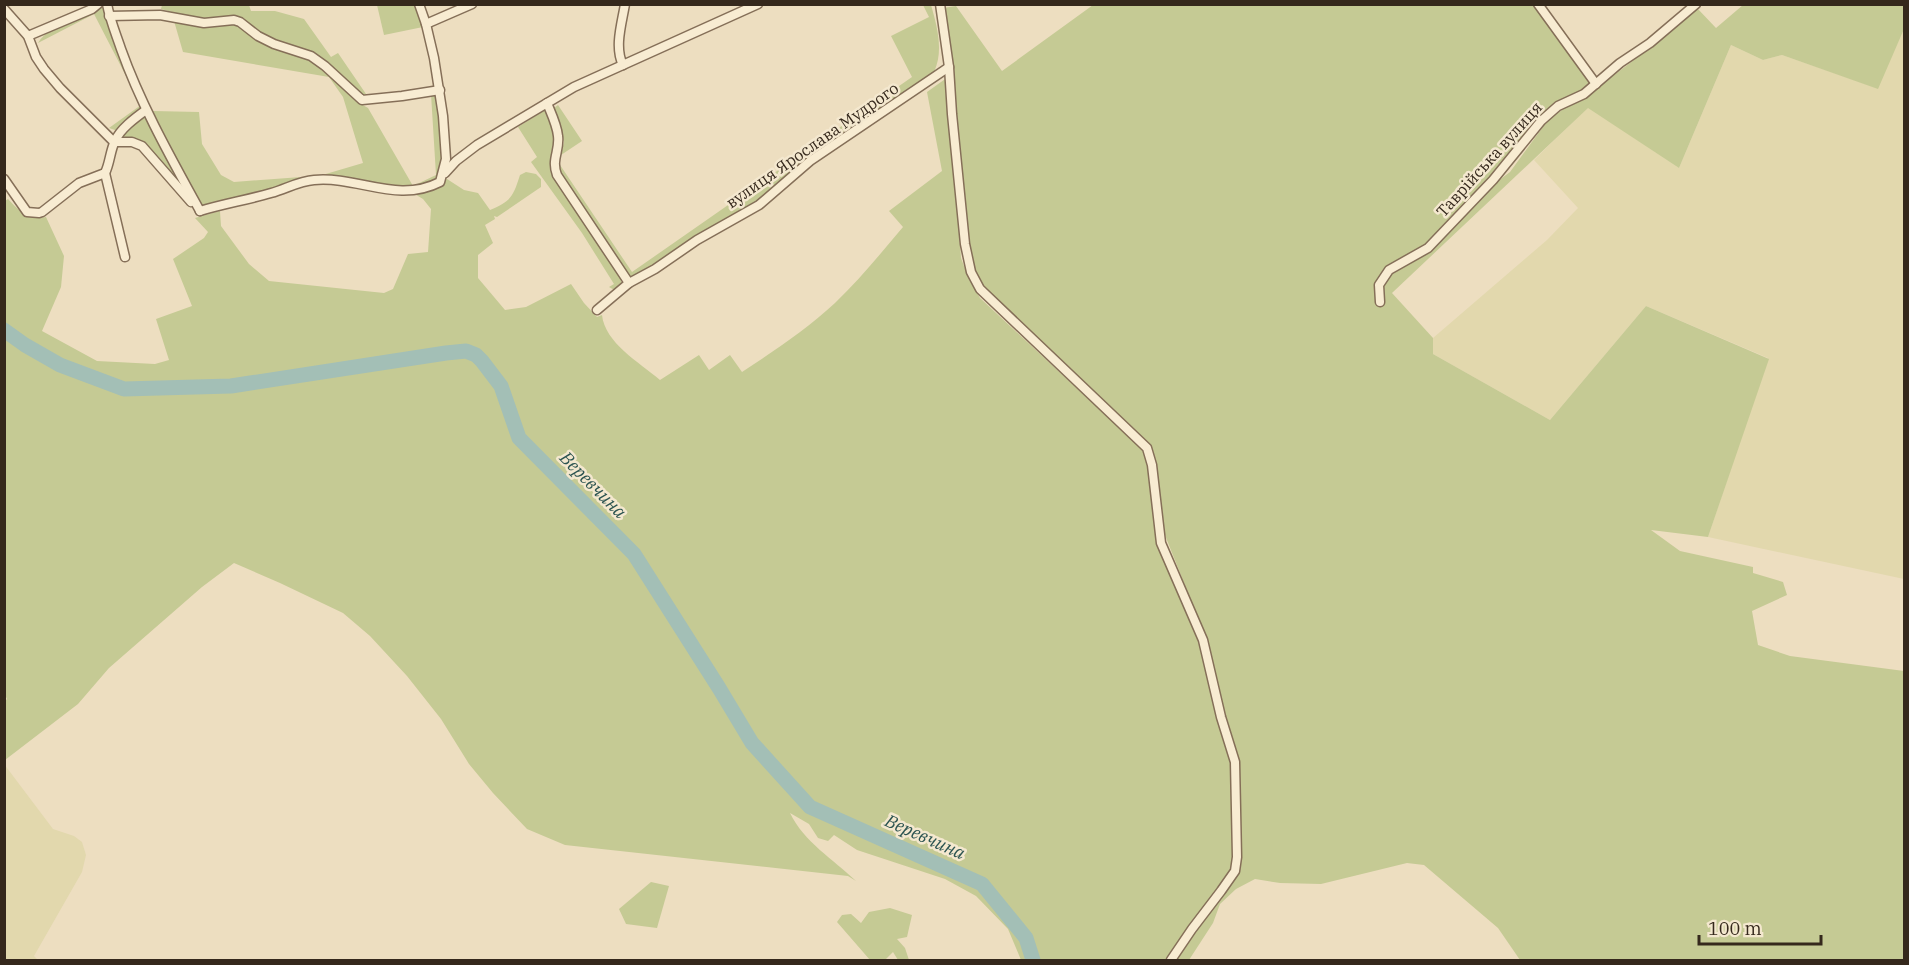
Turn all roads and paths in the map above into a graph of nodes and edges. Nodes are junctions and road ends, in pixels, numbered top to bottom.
1 (98, 4) edge
2 (107, 4) edge
3 (419, 4) edge
4 (472, 4) edge
5 (625, 4) edge
6 (758, 4) edge
7 (940, 4) edge
8 (1538, 4) edge
9 (1696, 4) edge
10 (4, 9) edge
11 (109, 16) junction
12 (426, 24) junction
13 (28, 36) junction
14 (623, 65) junction
15 (949, 67) junction
16 (1596, 84) junction
17 (440, 90) junction
18 (547, 103) junction
19 (146, 110) junction
20 (114, 142) junction
21 (105, 173) junction
22 (4, 179) edge
23 (441, 179) junction
24 (200, 211) junction
25 (125, 257) dead end
26 (629, 283) junction
27 (1380, 302) dead end
28 (597, 310) dead end
29 (1171, 960) edge

1 - 13 street
2 - 11 street
3 - 12 street
4 - 12 street
5 - 14 street
6 - 14 street
7 - 15 street
8 - 16 street
9 - 16 street, Таврійська вулиця
10 - 13 street
11 - 17 street
11 - 19 street
12 - 17 street
13 - 20 street
14 - 18 street
15 - 26 street, вулиця Ярослава Мудрого
15 - 29 street
16 - 27 street, Таврійська вулиця
17 - 23 street
18 - 23 street
18 - 26 street
19 - 20 street
19 - 24 street
20 - 21 street
20 - 24 street
21 - 22 street
21 - 25 street
23 - 24 street
26 - 28 street, вулиця Ярослава Мудрого

